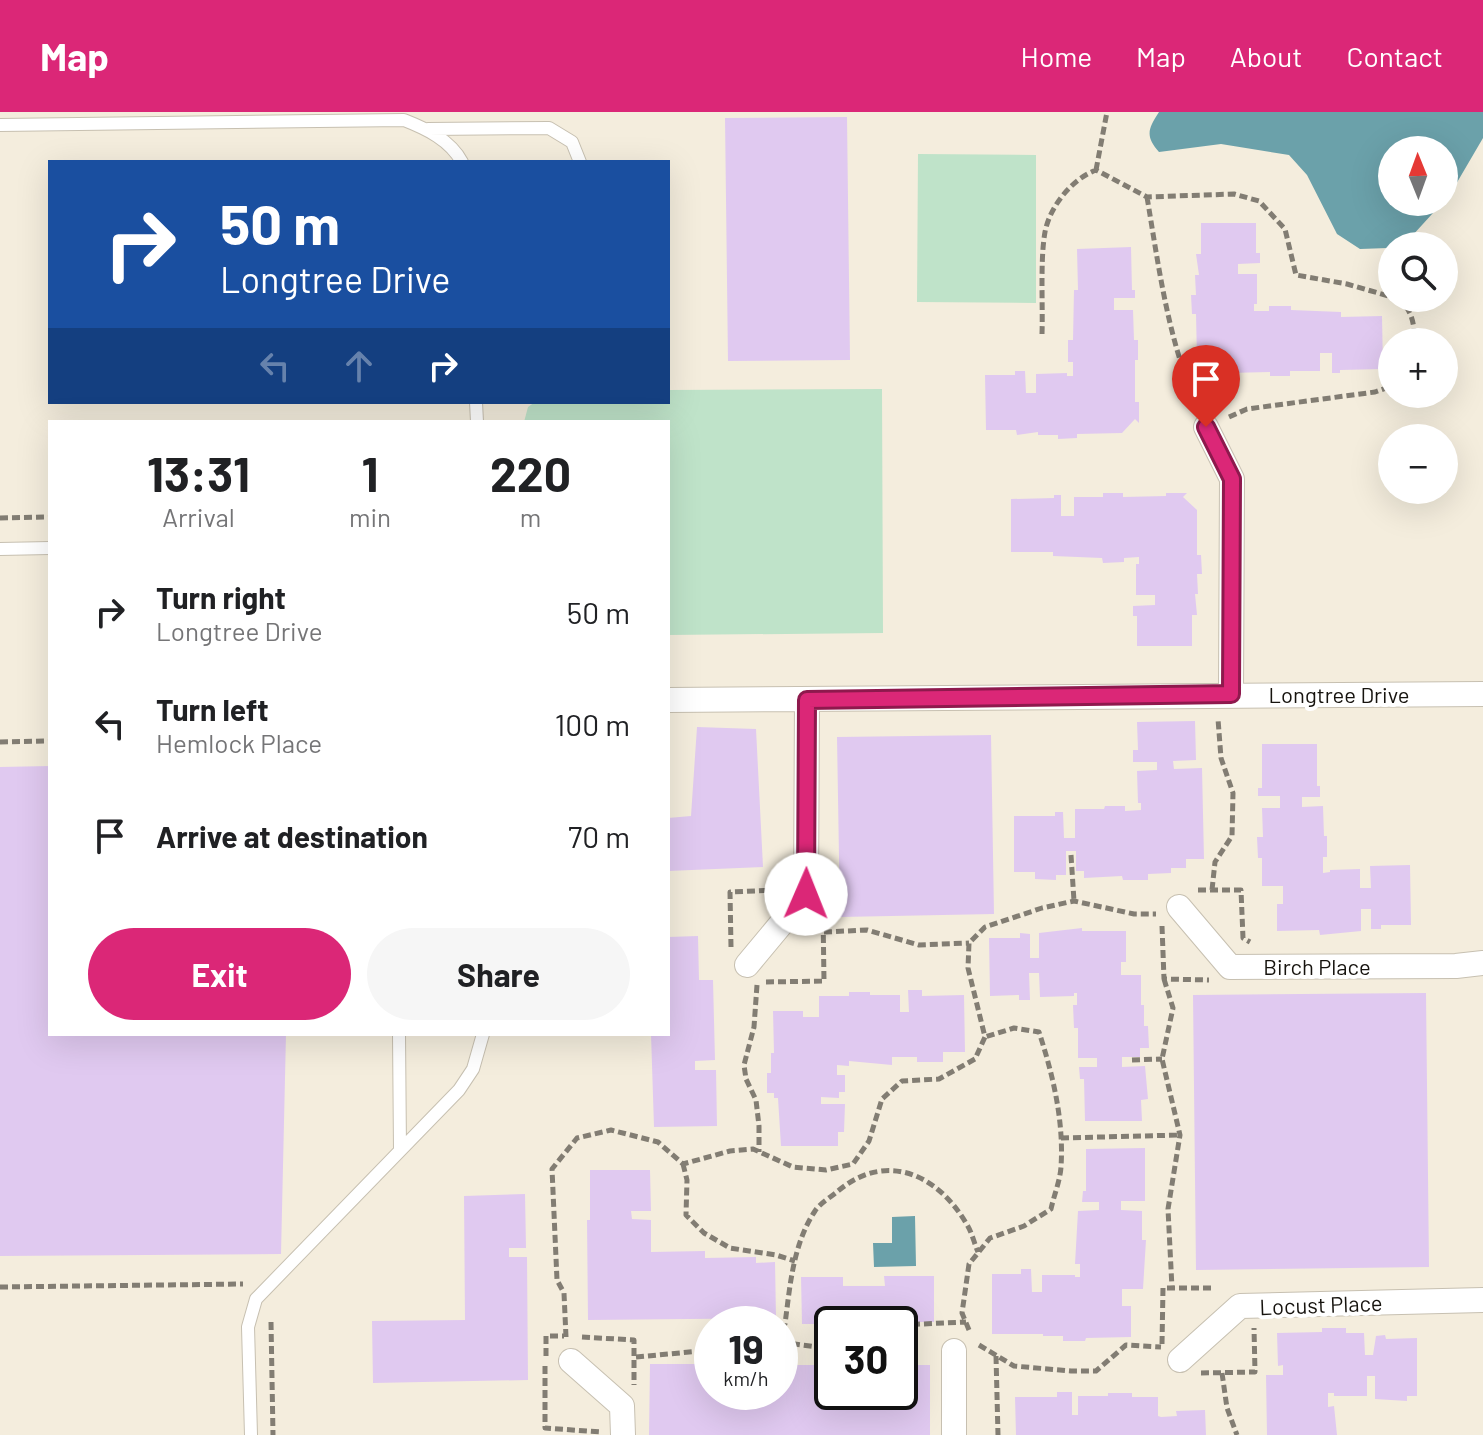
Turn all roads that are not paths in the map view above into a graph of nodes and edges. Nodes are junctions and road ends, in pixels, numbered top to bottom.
1 (0, 125) edge
2 (428, 129) junction
3 (461, 160) edge
4 (579, 160) edge
5 (1206, 427) road end
6 (48, 548) edge
7 (0, 549) edge
8 (1231, 694) junction
9 (1483, 694) edge
10 (670, 700) edge
11 (807, 700) junction
12 (1182, 899) road end
13 (1483, 963) edge
14 (752, 974) road end
15 (399, 1036) edge
16 (482, 1036) edge
17 (400, 1150) junction
18 (1483, 1300) edge
19 (954, 1351) dead end
20 (1171, 1354) road end
21 (571, 1361) dead end
22 (251, 1435) edge
23 (623, 1435) edge
24 (954, 1435) edge

1 - 2 lane
2 - 3 lane
2 - 4 lane
5 - 8 street
6 - 7 lane
8 - 9 street, Longtree Drive
8 - 11 street, Longtree Drive
10 - 11 street, Longtree Drive
11 - 14 street
12 - 13 street, Birch Place
15 - 17 lane
16 - 17 lane
17 - 22 lane
18 - 20 street, Locust Place
19 - 24 street
21 - 23 street

